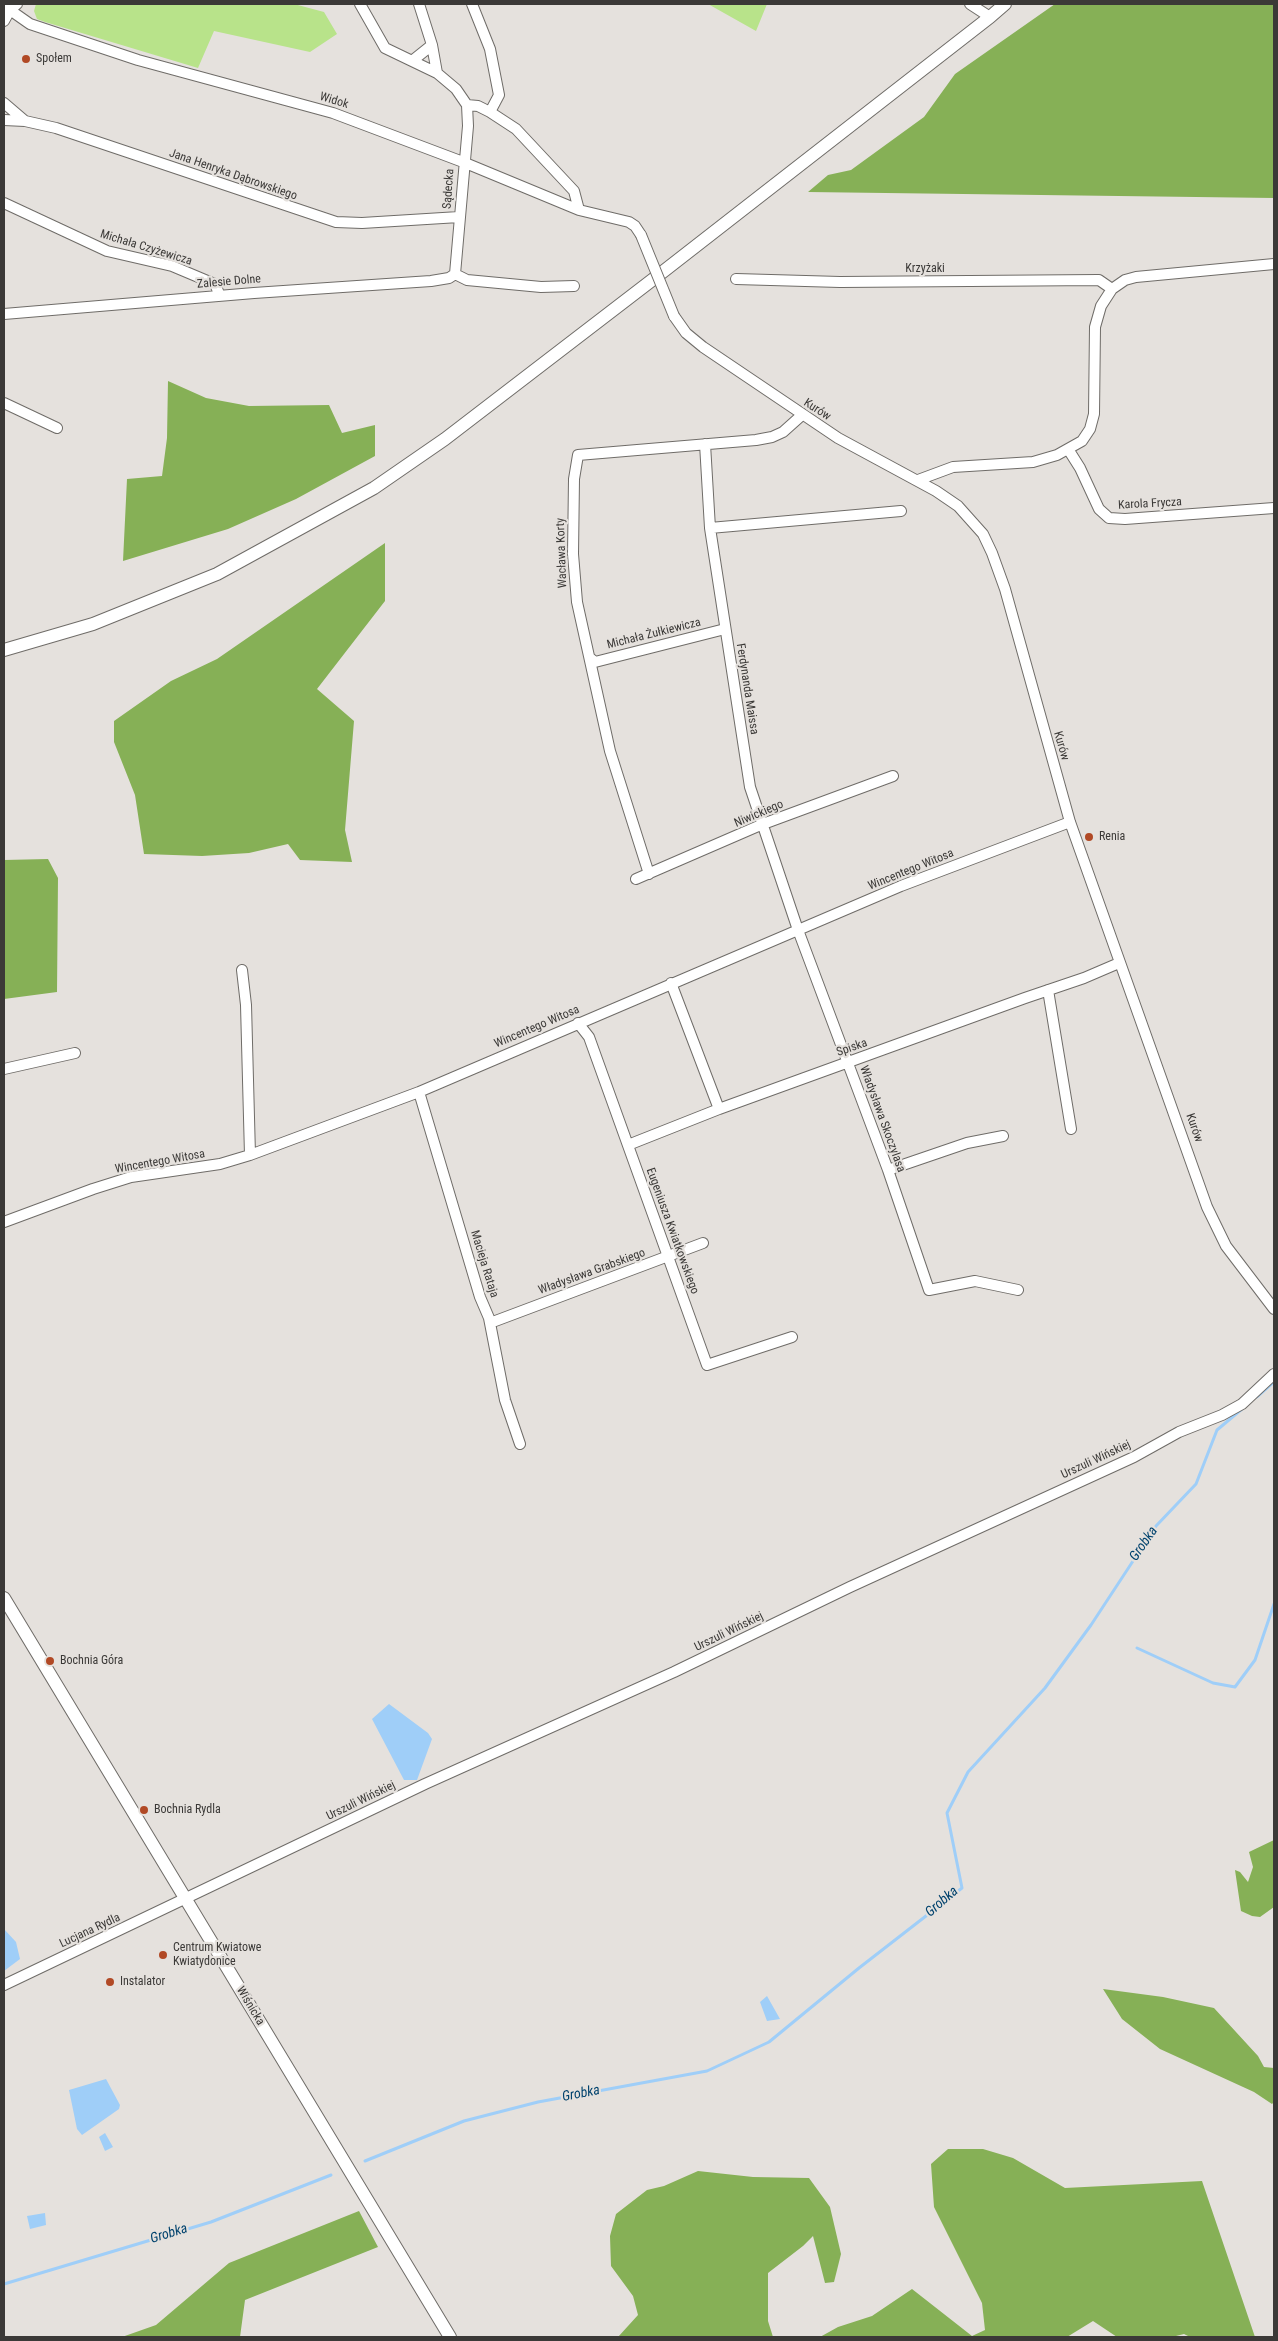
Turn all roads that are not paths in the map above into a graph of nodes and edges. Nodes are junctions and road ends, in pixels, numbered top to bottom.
1 (360, 4) edge
2 (419, 4) edge
3 (472, 4) edge
4 (970, 4) edge
5 (1005, 4) edge
6 (10, 7) edge
7 (990, 17) junction
8 (4, 21) edge
9 (432, 45) junction
10 (412, 61) junction
11 (437, 73) junction
12 (4, 103) edge
13 (467, 105) junction
14 (490, 112) junction
15 (4, 120) edge
16 (25, 121) junction
17 (463, 162) junction
18 (4, 203) edge
19 (579, 210) junction
20 (459, 217) junction
21 (641, 235) joint
22 (1274, 264) edge
23 (455, 274) junction
24 (736, 280) dead end
25 (574, 286) dead end
26 (1112, 289) junction
27 (220, 296) junction
28 (4, 314) edge
29 (4, 403) edge
30 (802, 415) junction
31 (57, 428) dead end
32 (705, 444) junction
33 (1068, 449) junction
34 (939, 473) junction
35 (918, 480) junction
36 (936, 491) junction
37 (1274, 508) edge
38 (901, 512) dead end
39 (710, 528) junction
40 (726, 629) junction
41 (4, 650) edge
42 (590, 658) junction
43 (893, 776) dead end
44 (1070, 822) junction
45 (763, 824) junction
46 (649, 874) junction
47 (636, 879) dead end
48 (798, 930) junction
49 (1119, 963) junction
50 (242, 970) dead end
51 (672, 983) junction
52 (1048, 990) junction
53 (578, 1024) junction
54 (75, 1053) dead end
55 (848, 1062) junction
56 (4, 1069) edge
57 (419, 1092) junction
58 (719, 1109) junction
59 (1072, 1129) dead end
60 (1003, 1136) dead end
61 (628, 1145) junction
62 (250, 1154) junction
63 (888, 1170) junction
64 (4, 1222) edge
65 (703, 1243) dead end
66 (668, 1257) junction
67 (1018, 1290) dead end
68 (1274, 1309) edge
69 (490, 1323) junction
70 (792, 1337) dead end
71 (1274, 1374) edge
72 (520, 1444) dead end
73 (4, 1598) edge
74 (186, 1899) junction
75 (4, 1985) edge
76 (450, 2337) edge

1 - 10 street
2 - 9 street
3 - 14 street
4 - 7 street
5 - 7 main road
6 - 8 street
6 - 17 street, Widok
7 - 41 main road
9 - 10 street
9 - 11 street
10 - 11 street
11 - 13 street
12 - 16 street
13 - 14 street
13 - 17 street, Sądecka
14 - 19 street
15 - 16 street, Jana Henryka Dąbrowskiego
16 - 20 street, Jana Henryka Dąbrowskiego
17 - 19 street, Widok
17 - 20 street, Sądecka
18 - 27 street, Michała Czyżewicza
19 - 21 street, Widok
20 - 23 street, Sądecka
21 - 30 street, Kurów, bridge
22 - 26 street
23 - 25 street
23 - 27 street, Zalesie Dolne
24 - 26 street, Krzyżaki
26 - 33 street
27 - 28 street, Zalesie Dolne
29 - 31 street
30 - 32 street, Wacława Korty
30 - 35 street, Kurów
32 - 39 street, Ferdynanda Maissa
32 - 42 street, Wacława Korty
33 - 34 street
33 - 37 street, Karola Frycza
34 - 35 street
34 - 36 street
35 - 36 street, Kurów
36 - 44 street, Kurów
38 - 39 street
39 - 40 street, Ferdynanda Maissa
40 - 42 street, Michała Żułkiewicza
40 - 45 street, Ferdynanda Maissa
42 - 46 street, Wacława Korty
43 - 45 street, Niwickiego
44 - 48 street, Wincentego Witosa
44 - 49 street, Kurów
45 - 46 street, Niwickiego
45 - 48 street, Ferdynanda Maissa
46 - 47 street, Niwickiego
48 - 51 street, Wincentego Witosa
48 - 55 street, Władysława Skoczylasa
49 - 52 street, Spiska
49 - 68 street, Kurów
50 - 62 street
51 - 53 street, Wincentego Witosa
51 - 58 street
52 - 55 street, Spiska
52 - 59 street
53 - 57 street, Wincentego Witosa
53 - 61 street, Eugeniusza Kwiatkowskiego
54 - 56 street
55 - 58 street, Spiska
55 - 63 street, Władysława Skoczylasa
57 - 62 street, Wincentego Witosa
57 - 69 street, Macieja Rataja
58 - 61 street, Spiska
60 - 63 street
61 - 66 street, Eugeniusza Kwiatkowskiego
62 - 64 street, Wincentego Witosa
63 - 67 street, Władysława Skoczylasa
65 - 66 street, Władysława Grabskiego
66 - 69 street, Władysława Grabskiego
66 - 70 street, Eugeniusza Kwiatkowskiego
69 - 72 street, Macieja Rataja
71 - 74 street, Urszuli Wińskiej
73 - 74 main road, Wiśnicka
74 - 75 street, Lucjana Rydla
74 - 76 main road, Wiśnicka

